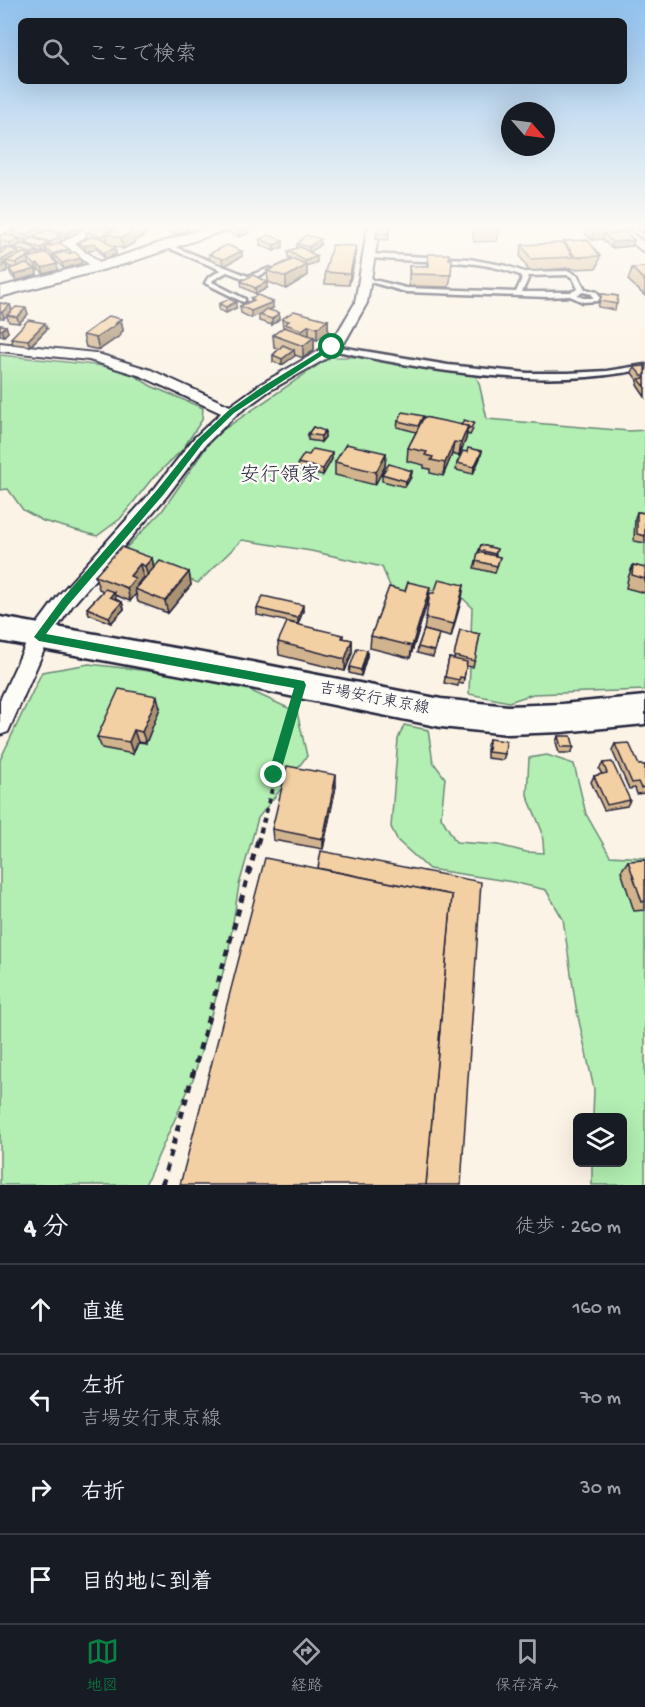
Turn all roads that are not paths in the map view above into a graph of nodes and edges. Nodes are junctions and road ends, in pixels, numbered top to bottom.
1 (40, 280) edge
2 (209, 280) edge
3 (369, 280) edge
4 (524, 280) edge
5 (578, 280) edge
6 (388, 288) junction
7 (2, 289) edge
8 (369, 289) junction
9 (582, 290) junction
10 (518, 294) junction
11 (572, 294) junction
12 (243, 300) dead end
13 (0, 347) edge
14 (332, 347) junction
15 (645, 367) edge
16 (231, 412) junction
17 (0, 629) edge
18 (39, 637) junction
19 (645, 710) edge
20 (0, 725) edge

1 - 7 street
2 - 12 lane
3 - 8 street
4 - 10 lane
5 - 9 lane
6 - 8 lane
6 - 8 lane
6 - 10 lane
8 - 14 street
9 - 11 lane
9 - 11 lane
10 - 11 lane
13 - 16 street
14 - 15 lane
14 - 16 street
16 - 18 street
17 - 18 main road, 吉場安行東京線
18 - 19 main road, 吉場安行東京線
18 - 20 street

